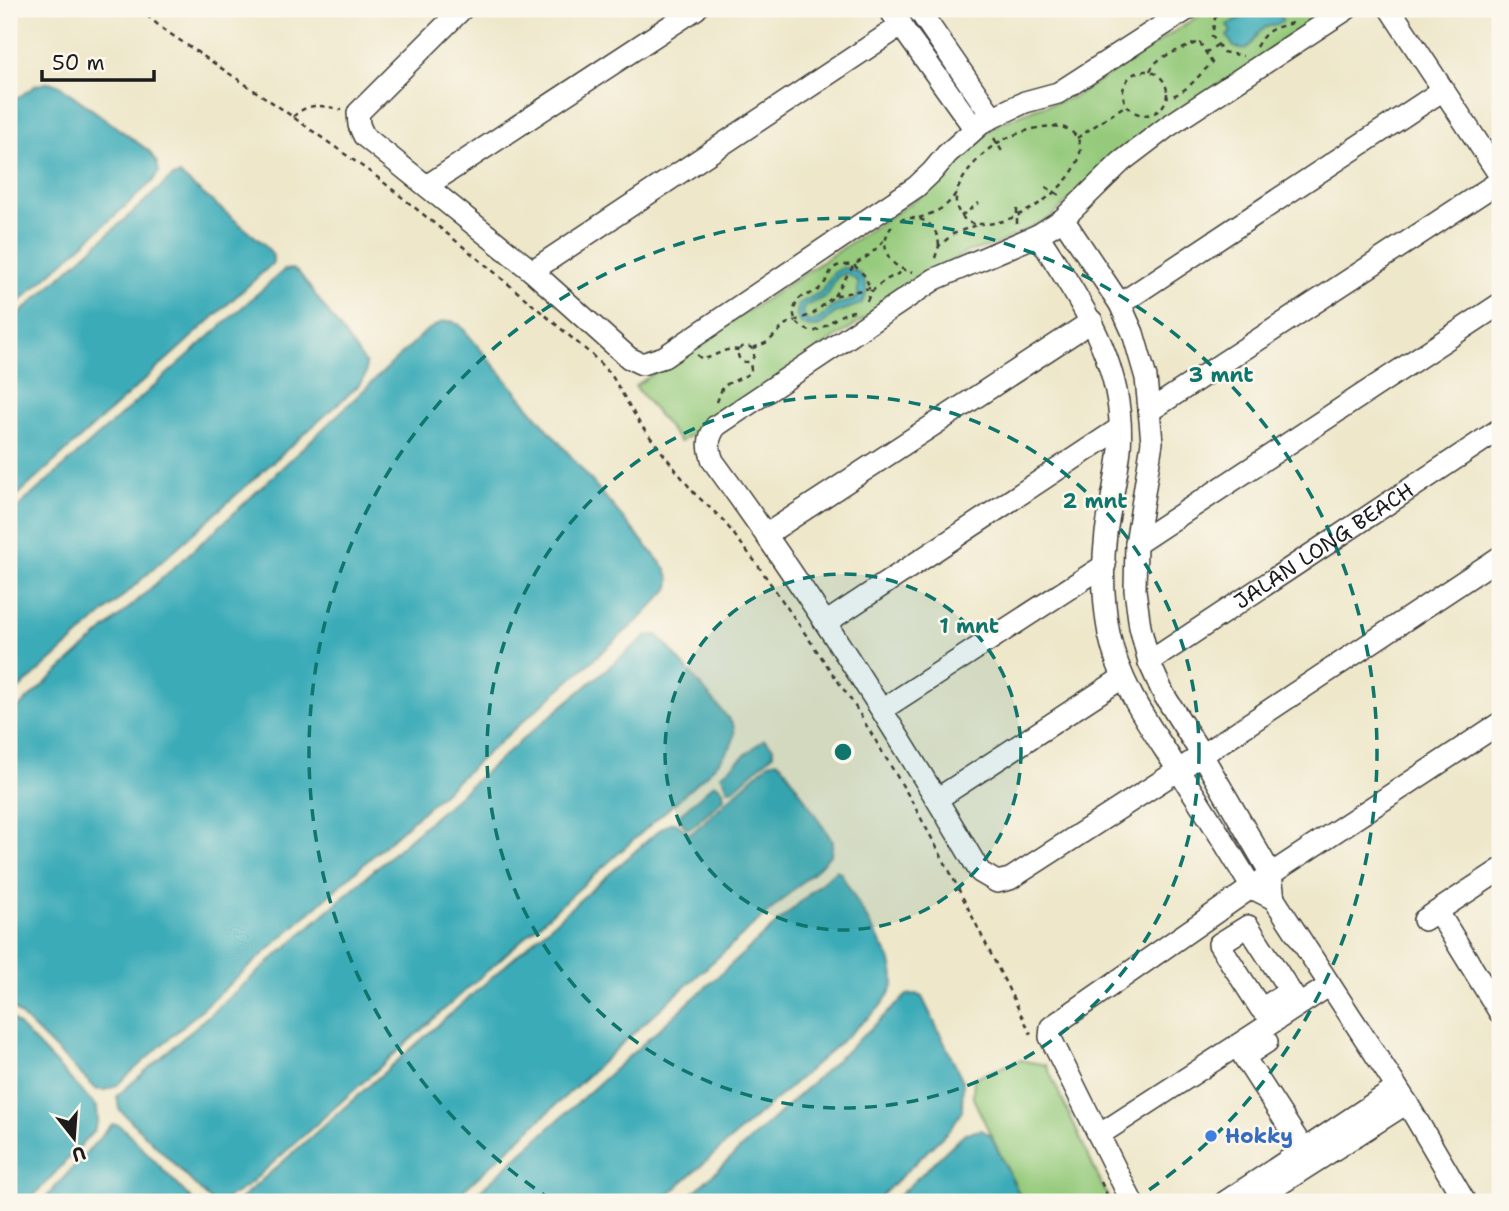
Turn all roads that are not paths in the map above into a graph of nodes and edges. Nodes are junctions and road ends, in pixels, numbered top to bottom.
1 (462, 9) edge
2 (696, 9) edge
3 (1188, 9) edge
4 (1347, 9) edge
5 (1390, 9) edge
6 (923, 10) edge
7 (896, 17) edge
8 (1443, 90) junction
9 (983, 122) junction
10 (1500, 178) edge
11 (428, 185) junction
12 (1063, 219) junction
13 (1038, 235) junction
14 (532, 271) junction
15 (1120, 304) junction
16 (1500, 304) edge
17 (1092, 321) junction
18 (1150, 410) junction
19 (1120, 428) junction
20 (1500, 429) edge
21 (767, 534) junction
22 (1136, 544) junction
23 (1500, 557) edge
24 (1105, 565) junction
25 (827, 622) junction
26 (1149, 662) junction
27 (1122, 678) junction
28 (883, 709) junction
29 (1500, 723) edge
30 (1202, 755) junction
31 (1178, 770) junction
32 (937, 799) junction
33 (1500, 870) edge
34 (1272, 874) junction
35 (1252, 888) junction
36 (1274, 900) junction
37 (1494, 989) edge
38 (1334, 990) junction
39 (1500, 1013) edge
40 (1402, 1096) junction
41 (1099, 1135) junction
42 (1304, 1150) junction
43 (1132, 1202) edge
44 (1224, 1202) edge
45 (1252, 1202) edge
46 (1465, 1202) edge

1 - 11 street
2 - 11 street
3 - 9 street
4 - 12 street
5 - 8 street
6 - 9 street
7 - 9 street
7 - 14 street
8 - 10 street
8 - 15 street
9 - 14 street
10 - 18 street
11 - 14 street
12 - 13 street
12 - 15 street
13 - 17 street
13 - 21 street
15 - 18 street
16 - 22 street
17 - 19 street
17 - 21 street
18 - 22 street
19 - 24 street
19 - 25 street
20 - 26 street, JALAN LONG BEACH
21 - 25 street
22 - 26 street
23 - 30 street
24 - 27 street
24 - 28 street
25 - 28 street
26 - 30 street
27 - 31 street
27 - 32 street
28 - 32 street
29 - 34 street
30 - 31 street
30 - 34 street
31 - 32 street
31 - 35 street
33 - 37 street
34 - 35 street
34 - 36 street
35 - 36 street
35 - 41 street
36 - 38 street
37 - 39 street
38 - 40 street
38 - 41 street
38 - 42 street
40 - 42 street
40 - 45 street
40 - 46 street
41 - 43 street
42 - 44 street

